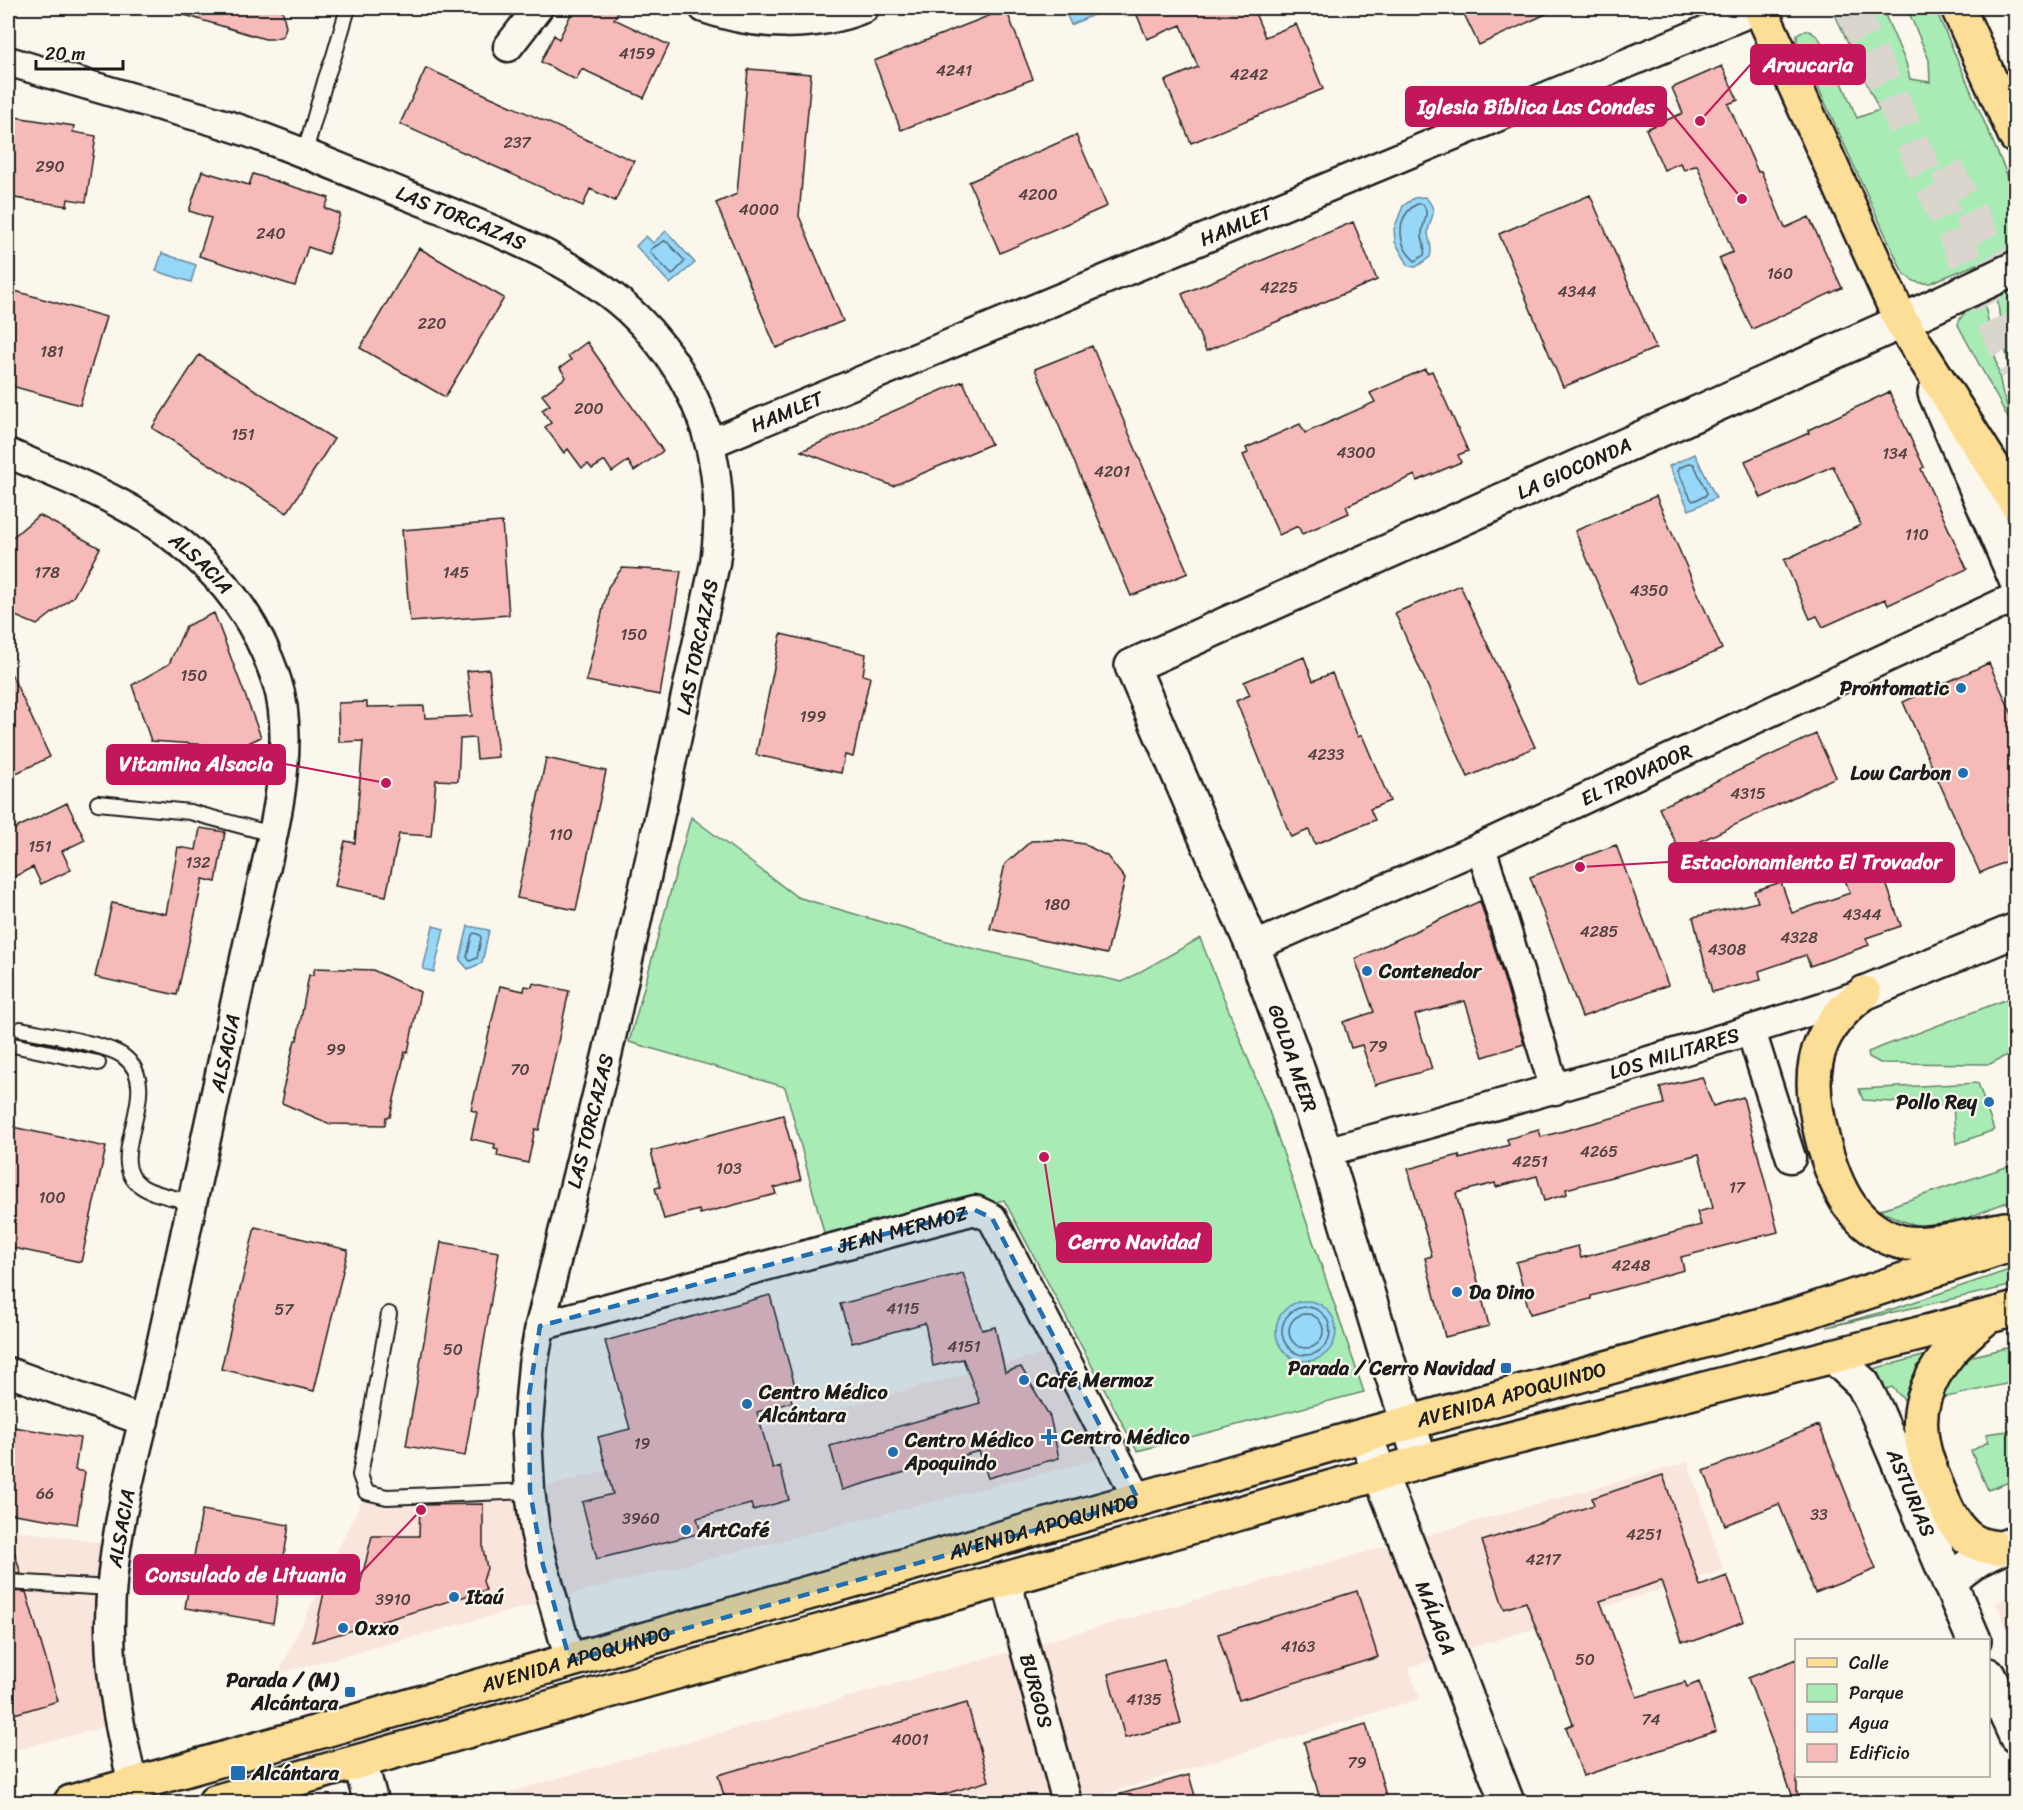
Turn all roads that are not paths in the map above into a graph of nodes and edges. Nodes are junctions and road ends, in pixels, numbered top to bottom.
1 (348, 8) edge
2 (538, 8) edge
3 (704, 8) edge
4 (864, 8) edge
5 (1760, 8) edge
6 (1958, 8) edge
7 (508, 47) dead end
8 (8, 62) edge
9 (2016, 137) edge
10 (304, 155) junction
11 (2016, 268) edge
12 (1901, 321) junction
13 (711, 444) junction
14 (8, 453) edge
15 (2016, 503) edge
16 (2016, 580) edge
17 (2016, 597) edge
18 (1132, 666) joint
19 (98, 803) dead end
20 (272, 834) junction
21 (1481, 847) junction
22 (2016, 930) edge
23 (1253, 947) junction
24 (1864, 993) junction
25 (21, 1029) dead end
26 (1751, 1031) junction
27 (8, 1044) edge
28 (98, 1063) dead end
29 (1555, 1090) junction
30 (1325, 1152) junction
31 (1791, 1158) dead end
32 (193, 1203) junction
33 (2016, 1227) edge
34 (2016, 1243) edge
35 (2003, 1312) edge
36 (389, 1314) dead end
37 (540, 1326) junction
38 (1833, 1356) junction
39 (8, 1372) edge
40 (144, 1421) junction
41 (1408, 1423) junction
42 (1365, 1435) junction
43 (1421, 1462) junction
44 (1379, 1474) junction
45 (530, 1491) junction
46 (1139, 1501) junction
47 (2007, 1546) edge
48 (1006, 1579) junction
49 (8, 1582) edge
50 (1949, 1583) junction
51 (111, 1588) junction
52 (1973, 1639) edge
53 (570, 1661) junction
54 (1990, 1677) edge
55 (2016, 1736) edge
56 (360, 1761) junction
57 (134, 1785) junction
58 (71, 1803) edge
59 (215, 1803) edge
60 (371, 1803) edge
61 (1068, 1803) edge
62 (1507, 1803) edge

1 - 10 lane
2 - 7 street
3 - 4 street
5 - 12 main road
5 - 13 street, HAMLET
6 - 9 main road
8 - 10 street, LAS TORCAZAS
10 - 13 street, LAS TORCAZAS
11 - 12 street, LA GIOCONDA
12 - 15 main road
12 - 16 street
12 - 18 street, LA GIOCONDA
13 - 37 street, LAS TORCAZAS
14 - 20 street, ALSACIA
17 - 21 street, EL TROVADOR
18 - 23 street, GOLDA MEIR
19 - 20 lane
20 - 32 street, ALSACIA
21 - 23 street, EL TROVADOR
21 - 29 street
22 - 24 street, LOS MILITARES
23 - 30 street, GOLDA MEIR
24 - 26 street, LOS MILITARES
24 - 33 main road
25 - 32 lane
26 - 29 street, LOS MILITARES
26 - 31 street
27 - 28 lane
29 - 30 street, LOS MILITARES
30 - 41 street, GOLDA MEIR
32 - 40 street, ALSACIA
34 - 41 main road, AVENIDA APOQUINDO
35 - 38 main road, AVENIDA APOQUINDO
35 - 47 main road
36 - 45 lane
37 - 45 street, LAS TORCAZAS
37 - 46 street, JEAN MERMOZ
38 - 43 main road, AVENIDA APOQUINDO
38 - 50 street, ASTURIAS
39 - 40 street
40 - 51 street, ALSACIA
41 - 42 main road, AVENIDA APOQUINDO
41 - 43 street, GOLDA MEIR
42 - 44 street, MÁLAGA
42 - 46 main road, AVENIDA APOQUINDO
43 - 44 main road, AVENIDA APOQUINDO
44 - 48 main road, AVENIDA APOQUINDO
44 - 62 street, MÁLAGA
45 - 53 street, LAS TORCAZAS
46 - 53 main road, AVENIDA APOQUINDO
47 - 50 street
48 - 56 main road, AVENIDA APOQUINDO
48 - 61 street, BURGOS
49 - 51 lane
50 - 52 street, ASTURIAS
51 - 57 street, ALSACIA
53 - 57 main road, AVENIDA APOQUINDO
54 - 55 street
56 - 59 main road, AVENIDA APOQUINDO
56 - 60 street
57 - 58 main road, AVENIDA APOQUINDO

